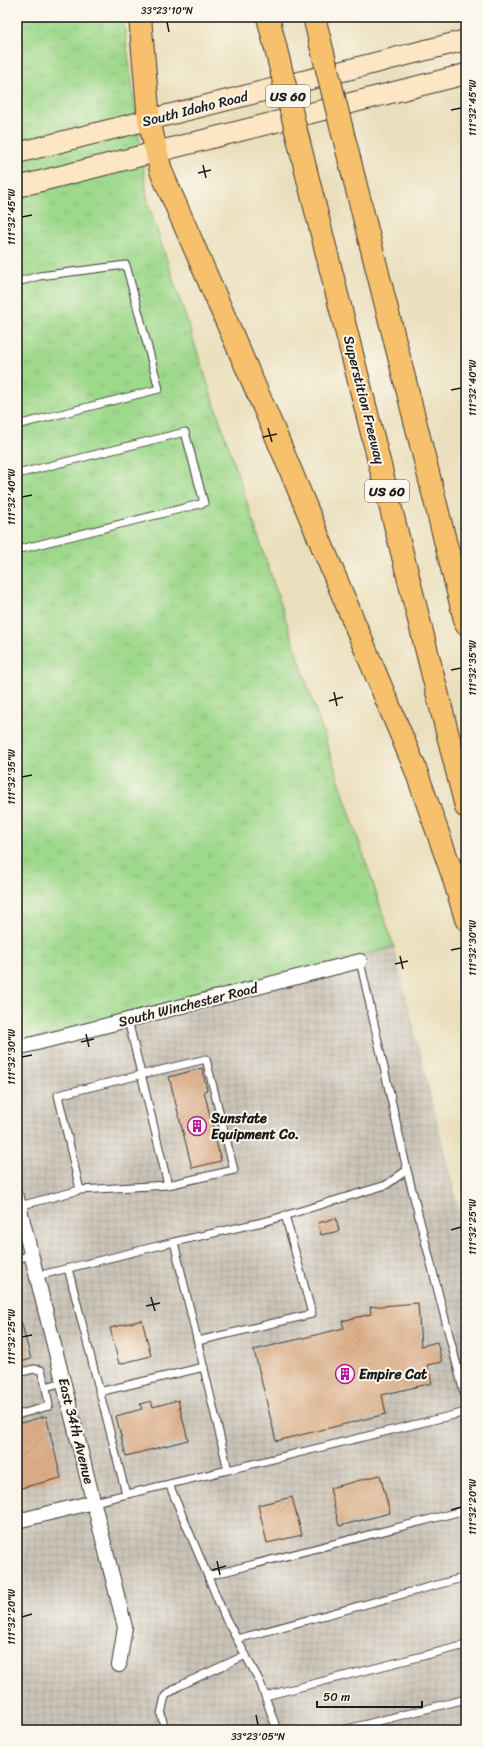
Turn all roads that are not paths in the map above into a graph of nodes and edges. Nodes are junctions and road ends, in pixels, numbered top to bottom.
1 (140, 17) edge
2 (268, 17) edge
3 (314, 17) edge
4 (466, 40) edge
5 (466, 74) edge
6 (149, 120) junction
7 (17, 153) edge
8 (156, 153) junction
9 (17, 187) edge
10 (17, 282) edge
11 (17, 425) edge
12 (17, 474) edge
13 (17, 550) edge
14 (466, 624) edge
15 (466, 807) edge
16 (466, 919) edge
17 (360, 961) joint
18 (128, 1020) junction
19 (17, 1048) edge
20 (142, 1075) junction
21 (407, 1170) junction
22 (168, 1185) junction
23 (80, 1190) junction
24 (18, 1202) edge
25 (285, 1215) junction
26 (174, 1242) junction
27 (32, 1255) junction
28 (17, 1259) edge
29 (68, 1268) junction
30 (37, 1276) junction
31 (198, 1341) junction
32 (204, 1367) junction
33 (17, 1373) edge
34 (63, 1382) junction
35 (46, 1387) junction
36 (99, 1392) junction
37 (466, 1401) edge
38 (466, 1412) edge
39 (17, 1415) edge
40 (228, 1470) junction
41 (169, 1484) junction
42 (126, 1494) junction
43 (94, 1502) junction
44 (466, 1510) edge
45 (17, 1522) edge
46 (208, 1576) junction
47 (466, 1577) edge
48 (237, 1639) junction
49 (466, 1645) edge
50 (246, 1655) junction
51 (119, 1665) dead end
52 (265, 1696) junction
53 (466, 1699) edge
54 (165, 1730) edge
55 (277, 1730) edge
56 (343, 1730) edge

1 - 6 highway
2 - 15 highway, Superstition Freeway / US 60, bridge
3 - 14 highway, US 60, bridge
4 - 6 main road, South Idaho Road
5 - 8 main road
6 - 7 main road, South Idaho Road
6 - 8 highway
8 - 9 main road
8 - 16 highway
10 - 11 lane
12 - 13 lane
17 - 18 street, South Winchester Road
17 - 21 lane
18 - 19 street, South Winchester Road
18 - 20 lane
20 - 22 lane
20 - 22 lane
20 - 23 lane
21 - 25 lane
21 - 37 lane
22 - 23 lane
23 - 24 lane
24 - 27 street, East 34th Avenue
25 - 26 lane
25 - 31 lane
26 - 29 lane
26 - 31 lane
27 - 28 lane
27 - 30 street, East 34th Avenue
29 - 30 lane
29 - 36 lane
30 - 34 street, East 34th Avenue
31 - 32 lane
32 - 36 lane
32 - 40 lane
33 - 35 lane
34 - 35 lane
34 - 43 street, East 34th Avenue
35 - 39 lane
36 - 42 lane
38 - 40 lane
40 - 41 lane
41 - 42 lane
41 - 46 lane
42 - 43 lane
43 - 45 street
43 - 51 street, East 34th Avenue
44 - 46 lane
46 - 48 lane
47 - 48 lane
48 - 50 lane
49 - 52 lane
50 - 52 lane
50 - 54 lane
52 - 55 lane
53 - 56 lane

